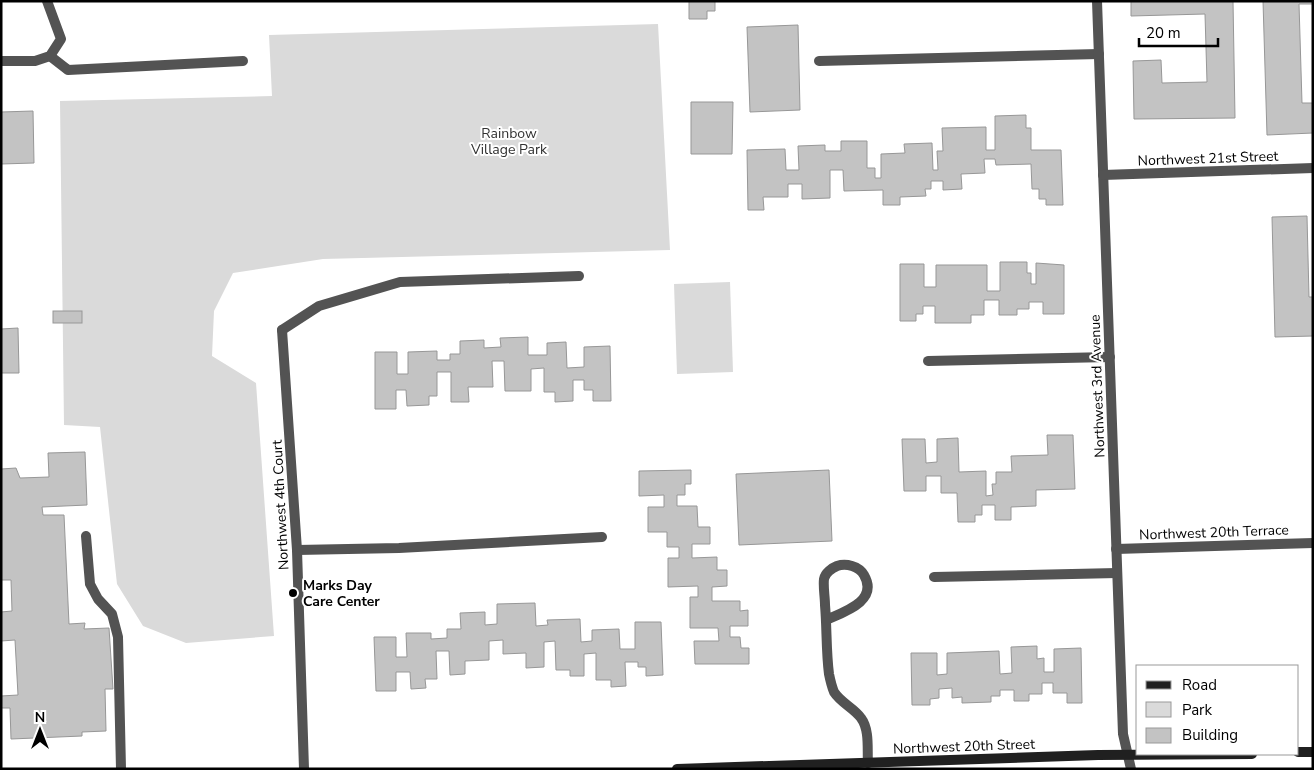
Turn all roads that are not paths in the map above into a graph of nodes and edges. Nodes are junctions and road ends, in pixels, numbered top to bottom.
1 (46, 1) edge
2 (1097, 1) edge
3 (1099, 54) junction
4 (50, 56) junction
5 (1, 61) edge
6 (243, 61) dead end
7 (819, 61) dead end
8 (1313, 168) edge
9 (1103, 175) junction
10 (578, 276) dead end
11 (1110, 357) junction
12 (928, 361) dead end
13 (86, 536) dead end
14 (602, 537) dead end
15 (1313, 543) edge
16 (1116, 549) junction
17 (297, 550) junction
18 (1117, 573) junction
19 (934, 577) dead end
20 (826, 620) junction
21 (1299, 752) edge
22 (1313, 752) edge
23 (1128, 755) junction
24 (1136, 755) edge
25 (868, 763) junction
26 (121, 769) edge
27 (304, 769) edge
28 (677, 769) edge
29 (1131, 769) edge

1 - 4 street
2 - 3 street, Northwest 3rd Avenue
3 - 7 street
3 - 9 street, Northwest 3rd Avenue
4 - 5 street
4 - 6 street
8 - 9 street, Northwest 21st Street
9 - 11 street, Northwest 3rd Avenue
10 - 17 street, Northwest 4th Court
11 - 12 street
11 - 16 street, Northwest 3rd Avenue
13 - 26 street
14 - 17 street
15 - 16 street, Northwest 20th Terrace
16 - 18 street, Northwest 3rd Avenue
17 - 27 street, Northwest 4th Court
18 - 19 street
18 - 23 street, Northwest 3rd Avenue
20 - 20 street
20 - 25 street
21 - 22 main road
23 - 24 main road, Northwest 20th Street
23 - 25 main road, Northwest 20th Street
23 - 29 street, Northwest 3rd Avenue
25 - 28 main road, Northwest 20th Street

